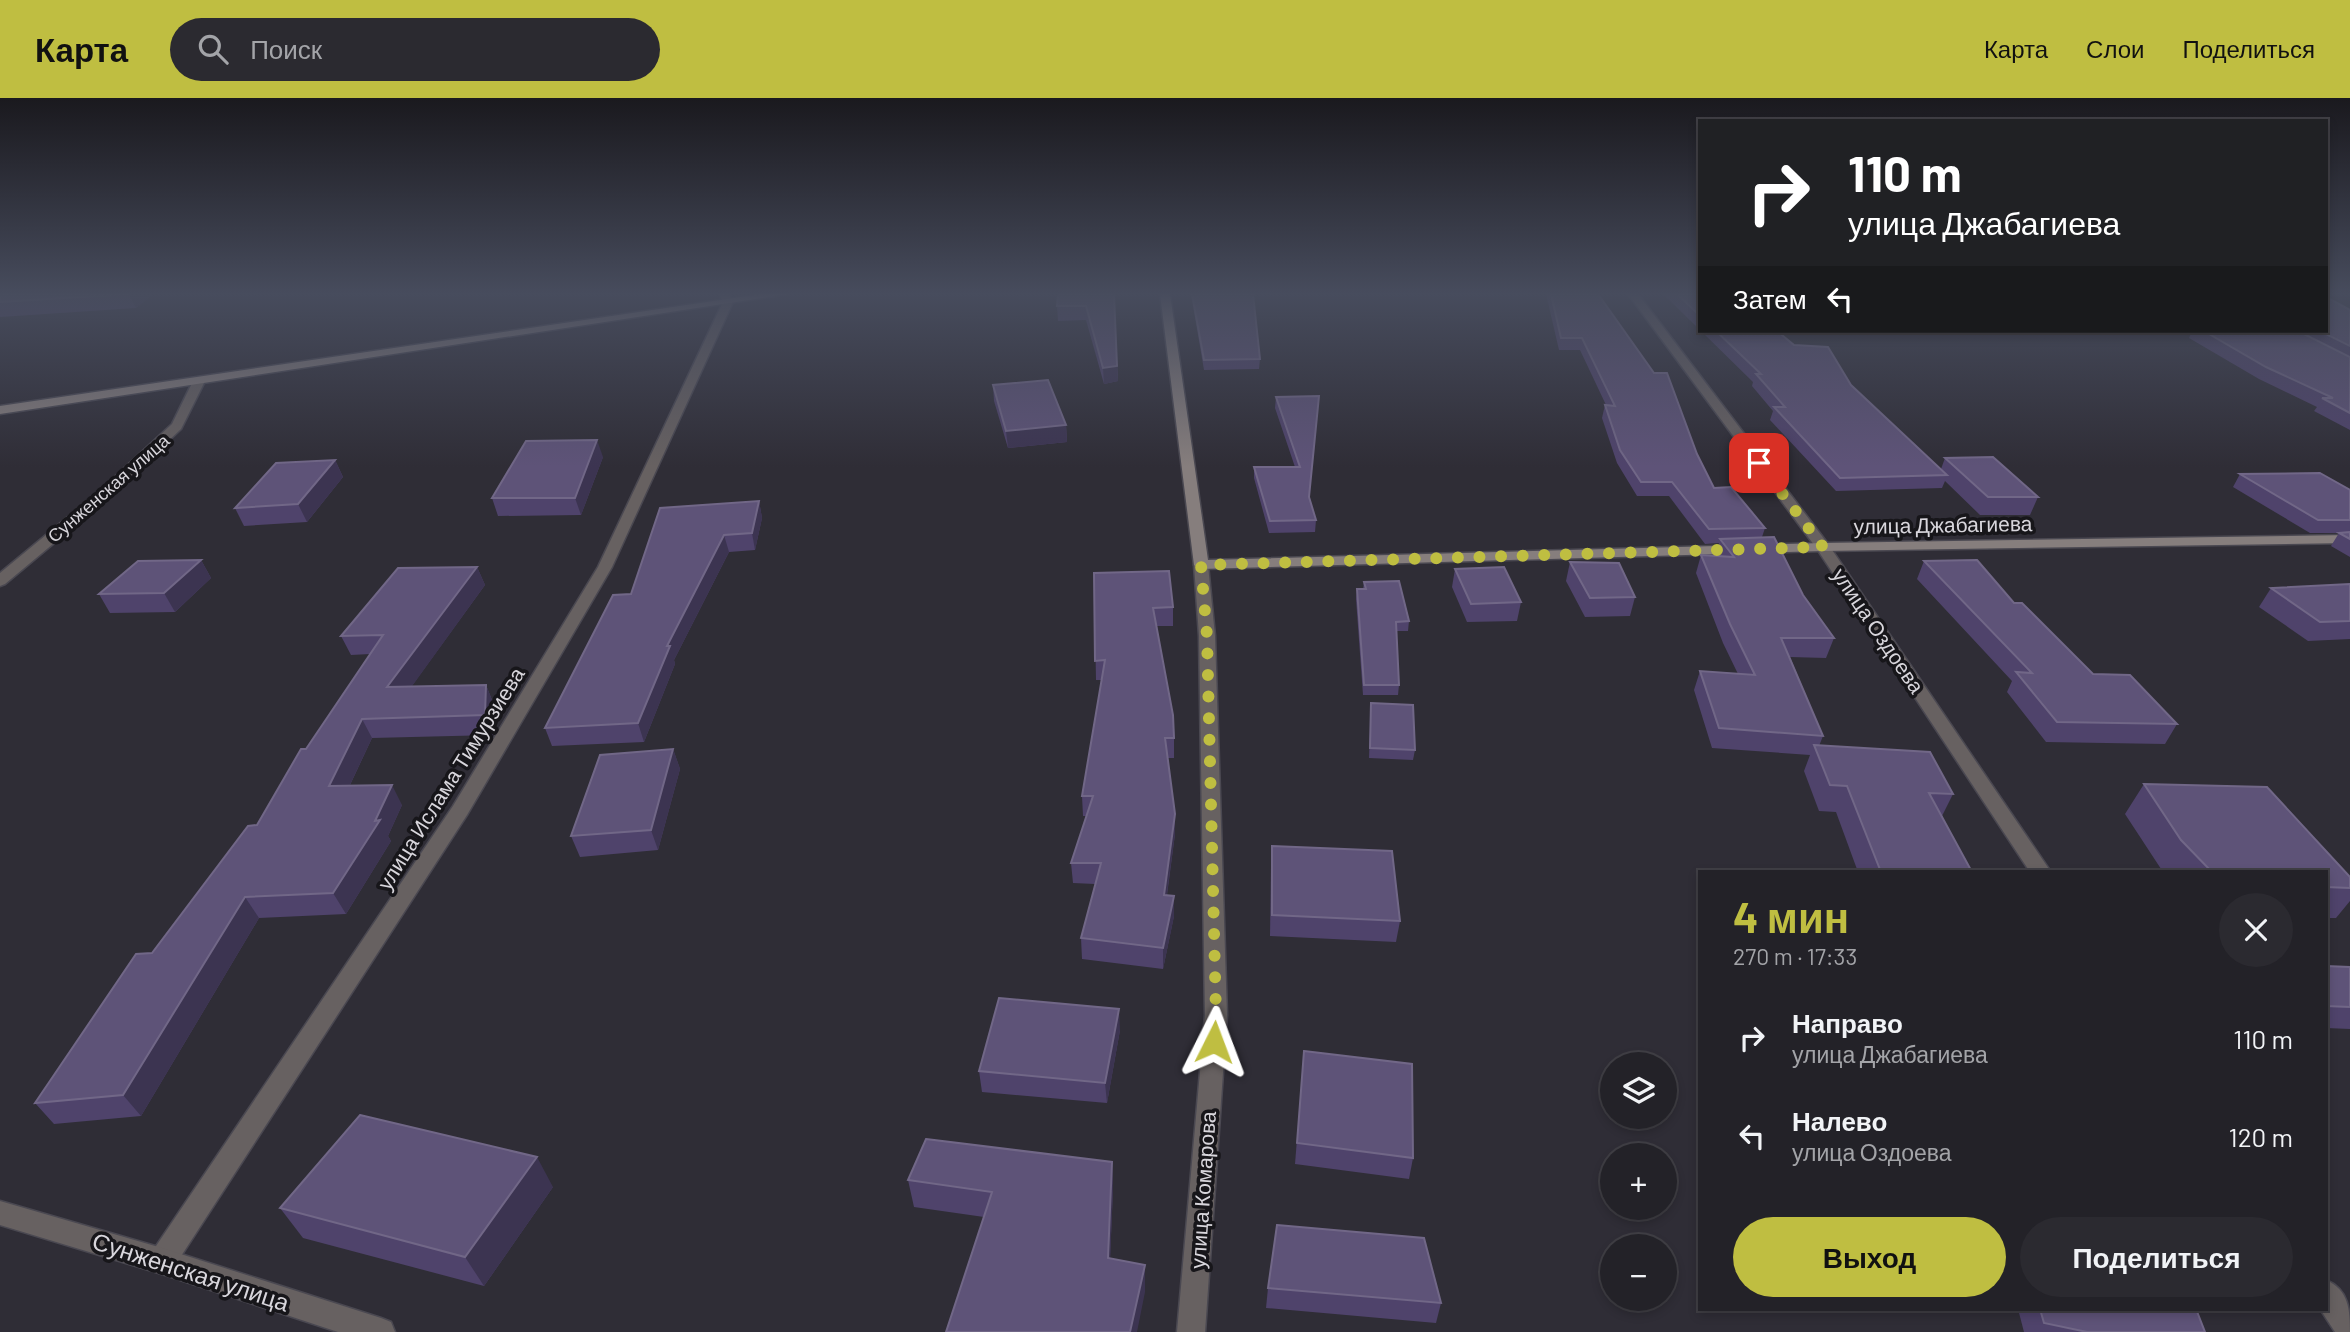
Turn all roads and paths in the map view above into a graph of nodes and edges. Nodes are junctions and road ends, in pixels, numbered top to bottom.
1 (386, 352) edge
2 (702, 352) edge
3 (1173, 352) edge
4 (1676, 352) edge
5 (199, 381) junction
6 (0, 410) edge
7 (2350, 539) edge
8 (1823, 547) junction
9 (1201, 565) junction
10 (0, 581) edge
11 (2040, 870) edge
12 (0, 1213) edge
13 (162, 1261) junction
14 (2328, 1297) edge
15 (2350, 1330) edge
16 (381, 1332) edge
17 (1191, 1332) edge

1 - 5 main road
2 - 13 street, улица Ислама Тимурзиева
3 - 9 main road, улица Комарова
4 - 8 street, улица Оздоева
5 - 6 main road
5 - 10 street, Сунженская улица
7 - 8 main road, улица Джабагиева
8 - 9 main road, улица Джабагиева
8 - 11 street, улица Оздоева
9 - 17 street, улица Комарова
12 - 13 street, Сунженская улица
13 - 16 street, Сунженская улица
14 - 15 street

